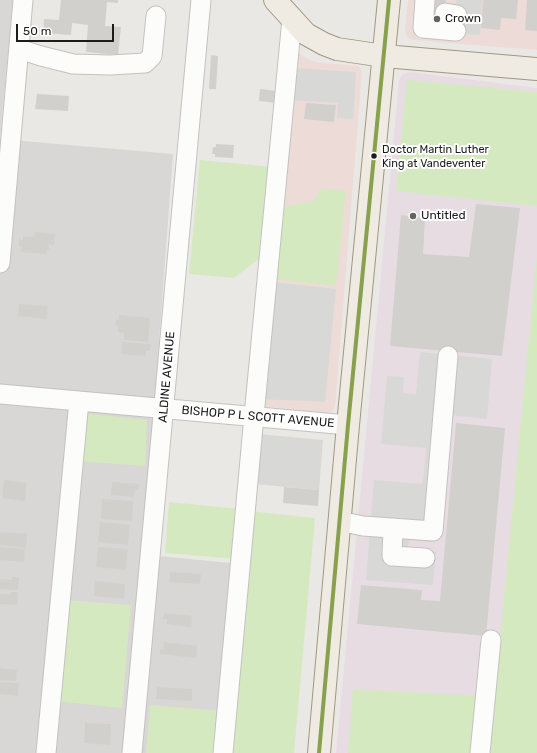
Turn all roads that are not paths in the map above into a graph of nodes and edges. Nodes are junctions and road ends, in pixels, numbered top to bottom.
1 (23, 0) edge
2 (201, 0) edge
3 (274, 0) edge
4 (389, 0) edge
5 (156, 16) dead end
6 (292, 19) junction
7 (19, 49) junction
8 (384, 56) junction
9 (537, 69) edge
10 (0, 263) edge
11 (448, 356) dead end
12 (0, 394) edge
13 (80, 401) junction
14 (164, 408) junction
15 (254, 416) junction
16 (348, 425) junction
17 (340, 521) junction
18 (393, 528) junction
19 (426, 558) dead end
20 (491, 640) dead end
21 (46, 753) edge
22 (132, 753) edge
23 (223, 753) edge
24 (319, 753) edge
25 (480, 753) edge

1 - 7 street
2 - 14 street, ALDINE AVENUE
3 - 6 main road
4 - 8 main road
5 - 7 street
6 - 8 main road
6 - 15 street
7 - 10 street
8 - 9 main road
8 - 16 main road
11 - 18 street
12 - 13 street, BISHOP P L SCOTT AVENUE
13 - 14 street, BISHOP P L SCOTT AVENUE
13 - 21 street
14 - 15 street, BISHOP P L SCOTT AVENUE
14 - 22 street, ALDINE AVENUE
15 - 16 street, BISHOP P L SCOTT AVENUE
15 - 23 street
16 - 17 main road
17 - 18 street
17 - 24 main road
18 - 19 street
20 - 25 street

